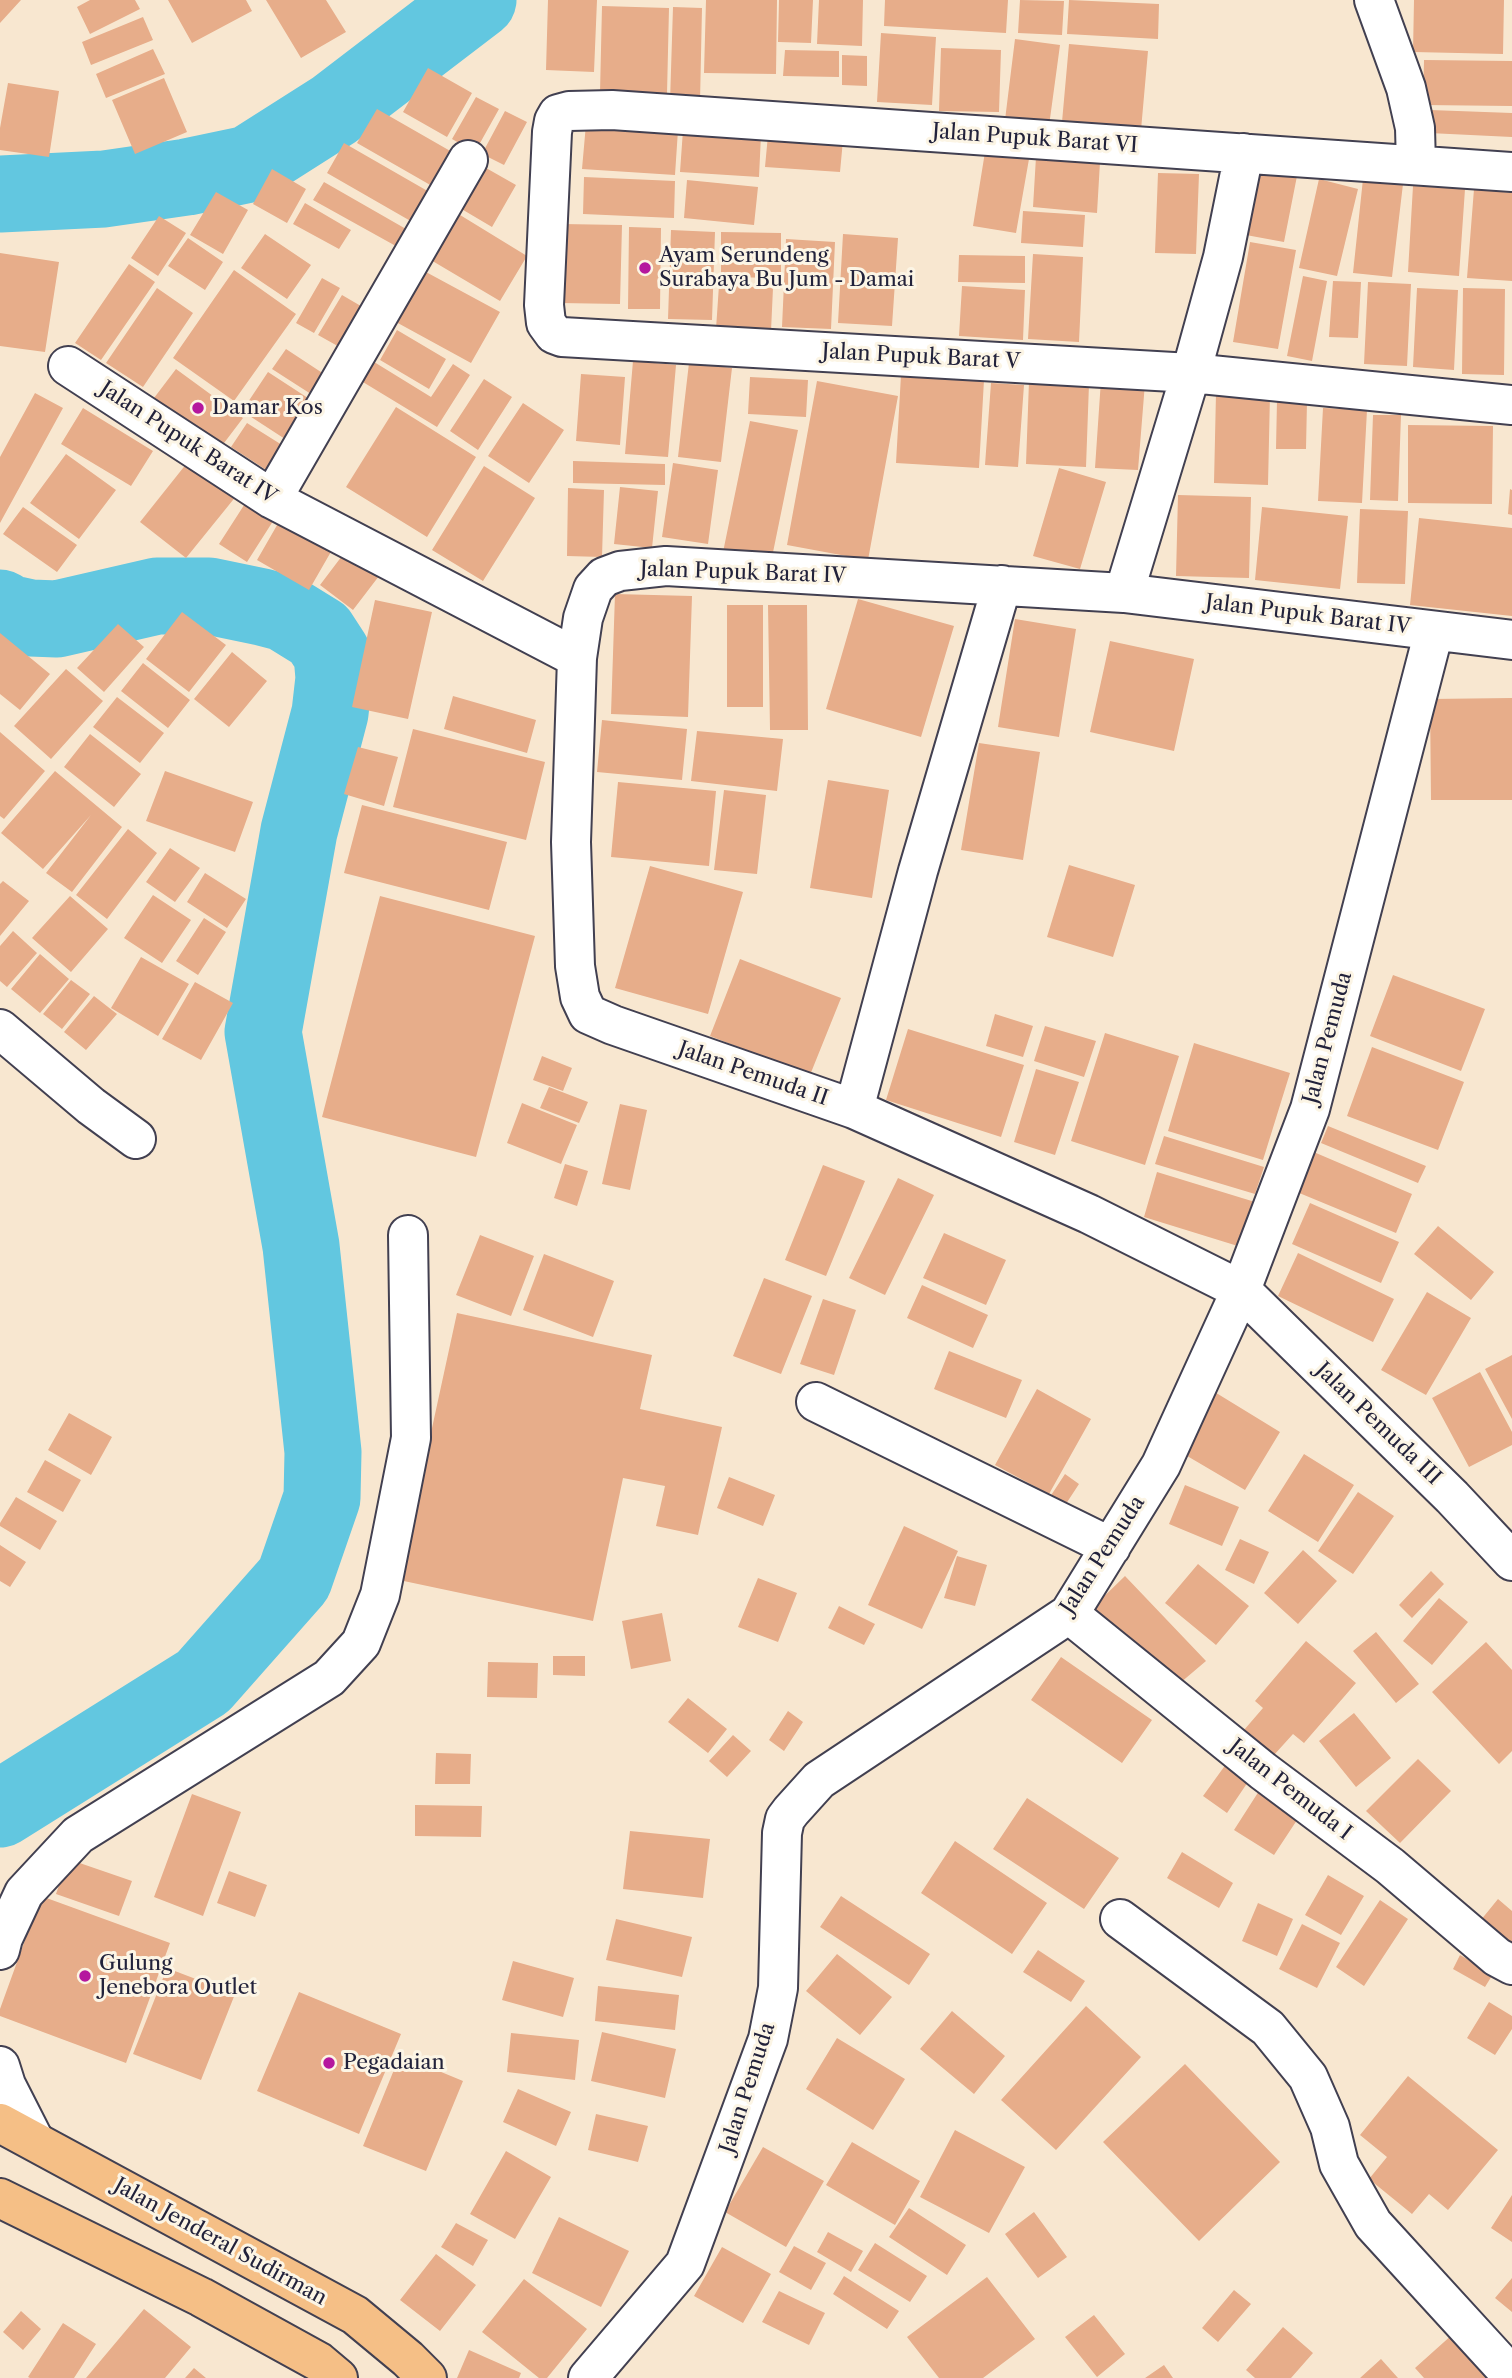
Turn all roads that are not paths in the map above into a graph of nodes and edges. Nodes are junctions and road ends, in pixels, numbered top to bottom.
1 (1374, 0) edge
2 (558, 114) joint
3 (1244, 153) junction
4 (468, 159) dead end
5 (1416, 165) junction
6 (1512, 172) edge
7 (68, 366) dead end
8 (1191, 373) junction
9 (1512, 405) edge
10 (272, 499) junction
11 (1002, 585) junction
12 (1125, 593) junction
13 (1434, 631) junction
14 (1512, 640) edge
15 (577, 658) junction
16 (0, 1029) edge
17 (854, 1109) junction
18 (136, 1139) dead end
19 (408, 1236) dead end
20 (1241, 1290) junction
21 (816, 1402) dead end
22 (1111, 1547) junction
23 (1512, 1561) edge
24 (1069, 1614) junction
25 (1120, 1919) dead end
26 (0, 1950) edge
27 (1512, 1965) edge
28 (0, 2066) edge
29 (0, 2123) edge
30 (34, 2140) junction
31 (0, 2198) edge
32 (1512, 2376) edge
33 (338, 2378) edge
34 (427, 2378) edge
35 (587, 2378) edge

1 - 5 street
2 - 3 street, Jalan Pupuk Barat VI
2 - 8 street, Jalan Pupuk Barat V
3 - 5 street, Jalan Pupuk Barat VI
3 - 8 street
4 - 10 street
5 - 6 street, Jalan Pupuk Barat VI
7 - 10 street, Jalan Pupuk Barat IV
8 - 9 street, Jalan Pupuk Barat V
8 - 12 street
10 - 15 street, Jalan Pupuk Barat IV
11 - 12 street, Jalan Pupuk Barat IV
11 - 15 street, Jalan Pupuk Barat IV
11 - 17 street
12 - 13 street, Jalan Pupuk Barat IV
13 - 14 street, Jalan Pupuk Barat IV
13 - 20 street, Jalan Pemuda
15 - 17 street, Jalan Pemuda II
16 - 18 street
17 - 20 street, Jalan Pemuda II
19 - 26 street
20 - 22 street, Jalan Pemuda
20 - 23 street, Jalan Pemuda III
21 - 22 street
22 - 24 street, Jalan Pemuda
24 - 27 street, Jalan Pemuda I
24 - 35 street, Jalan Pemuda
25 - 32 street
28 - 30 street
29 - 30 highway, Jalan Jenderal Sudirman
30 - 34 highway, Jalan Jenderal Sudirman
31 - 33 highway

